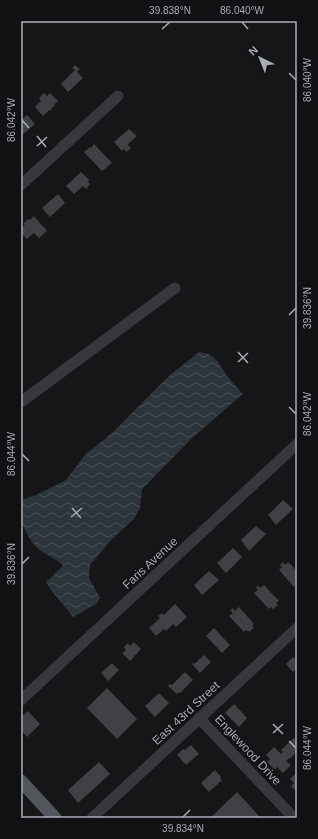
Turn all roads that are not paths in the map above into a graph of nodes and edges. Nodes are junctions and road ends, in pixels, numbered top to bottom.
1 (118, 96) dead end
2 (21, 185) edge
3 (175, 288) dead end
4 (21, 402) edge
5 (297, 444) edge
6 (297, 628) edge
7 (21, 700) edge
8 (199, 718) junction
9 (21, 781) edge
10 (56, 818) edge
11 (92, 818) edge
12 (294, 818) edge

1 - 2 street
3 - 4 street
5 - 7 street, Faris Avenue
6 - 8 street, East 43rd Street
8 - 11 street, East 43rd Street
8 - 12 street, Englewood Drive
9 - 10 main road

